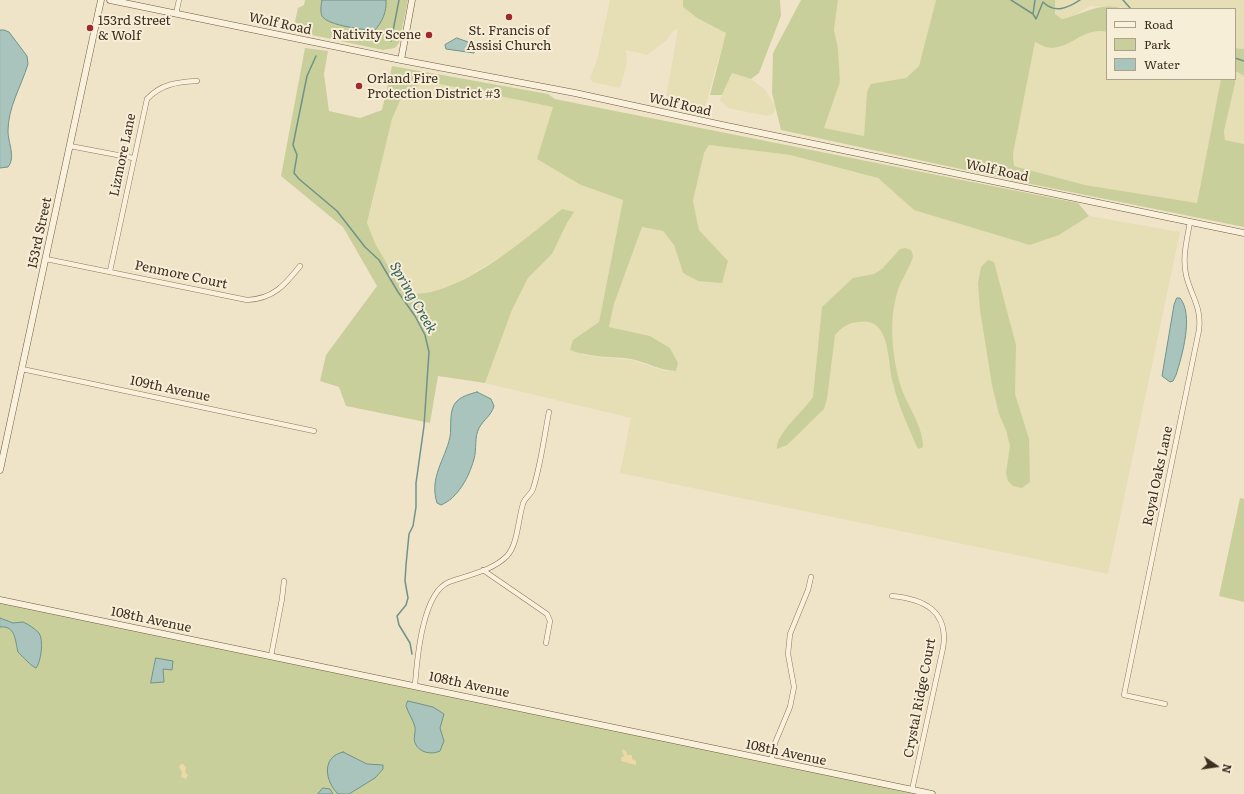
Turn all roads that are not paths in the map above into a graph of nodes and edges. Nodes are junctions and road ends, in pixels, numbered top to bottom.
1 (101, 0) edge
2 (110, 0) edge
3 (179, 0) edge
4 (412, 0) edge
5 (176, 14) junction
6 (401, 60) junction
7 (197, 81) dead end
8 (70, 146) junction
9 (133, 158) junction
10 (1190, 222) junction
11 (1244, 233) edge
12 (46, 259) junction
13 (300, 266) dead end
14 (110, 271) junction
15 (22, 369) junction
16 (549, 412) dead end
17 (314, 431) dead end
18 (0, 470) edge
19 (482, 570) junction
20 (810, 577) dead end
21 (284, 581) dead end
22 (892, 596) dead end
23 (0, 600) edge
24 (546, 643) dead end
25 (271, 656) junction
26 (414, 685) junction
27 (1164, 704) dead end
28 (771, 761) junction
29 (912, 790) junction
30 (932, 794) edge

1 - 8 street, 153rd Street
2 - 5 street, Wolf Road
3 - 5 street
4 - 6 street
5 - 6 street, Wolf Road
6 - 10 street, Wolf Road
7 - 9 street, Lizmore Lane
8 - 9 street
8 - 12 street, 153rd Street
9 - 14 street, Lizmore Lane
10 - 11 street, Wolf Road
10 - 27 street, Royal Oaks Lane
12 - 14 street, Penmore Court
12 - 15 street, 153rd Street
13 - 14 street, Penmore Court
15 - 17 street, 109th Avenue
15 - 18 street, 153rd Street
16 - 19 street
19 - 24 street
19 - 26 street
20 - 28 street
21 - 25 street
22 - 29 street, Crystal Ridge Court
23 - 25 street, 108th Avenue
25 - 26 street, 108th Avenue
26 - 28 street, 108th Avenue
28 - 29 street, 108th Avenue
29 - 30 street, 108th Avenue

